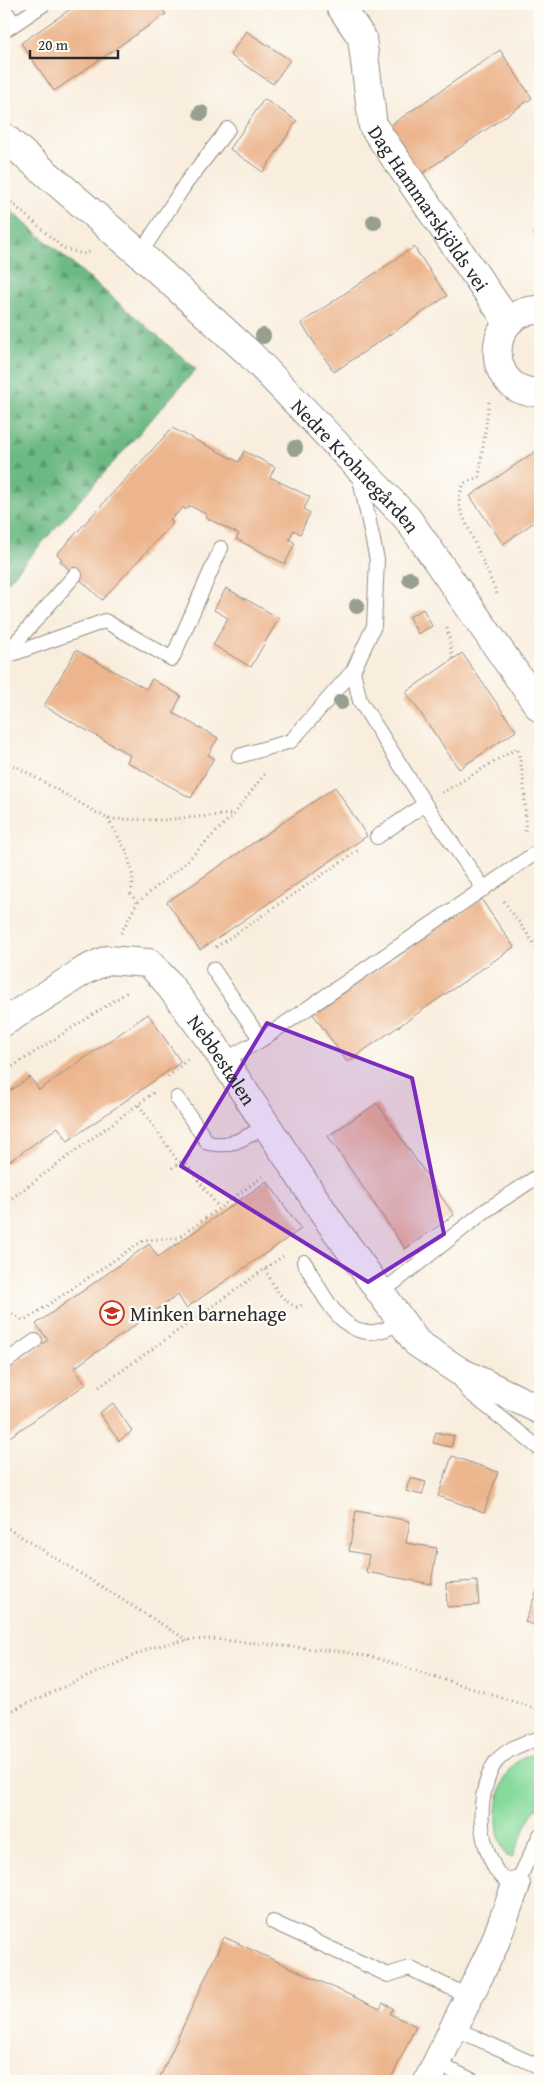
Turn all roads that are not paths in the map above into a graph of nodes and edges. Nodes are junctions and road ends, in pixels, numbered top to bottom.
1 (44, 4) edge
2 (340, 4) edge
3 (4, 9) edge
4 (9, 28) edge
5 (228, 129) dead end
6 (4, 137) edge
7 (140, 254) junction
8 (540, 310) edge
9 (508, 322) junction
10 (540, 392) edge
11 (357, 466) junction
12 (221, 548) dead end
13 (75, 574) dead end
14 (4, 656) edge
15 (353, 671) junction
16 (540, 708) edge
17 (239, 756) dead end
18 (425, 804) junction
19 (376, 837) road end
20 (540, 850) edge
21 (488, 887) junction
22 (213, 969) road end
23 (4, 1022) edge
24 (261, 1040) junction
25 (217, 1050) junction
26 (177, 1098) dead end
27 (266, 1126) junction
28 (540, 1175) edge
29 (304, 1262) dead end
30 (381, 1293) junction
31 (400, 1322) junction
32 (35, 1341) road end
33 (4, 1363) edge
34 (459, 1371) junction
35 (540, 1410) edge
36 (540, 1448) edge
37 (540, 1739) edge
38 (540, 1835) edge
39 (516, 1885) junction
40 (273, 1922) dead end
41 (470, 1997) junction
42 (454, 2028) junction
43 (540, 2067) edge
44 (432, 2072) edge
45 (474, 2081) edge

1 - 4 lane
2 - 9 street, Dag Hammarskjölds vei
3 - 4 lane
5 - 7 lane
6 - 7 street, Nedre Krohnegården
7 - 11 street, Nedre Krohnegården
8 - 9 street
9 - 10 street
11 - 15 lane
11 - 16 street, Nedre Krohnegården
12 - 14 lane
13 - 14 lane
15 - 17 lane
15 - 18 lane
18 - 19 lane
18 - 21 lane
20 - 21 lane
21 - 24 lane
22 - 24 lane
23 - 25 street, Nebbestølen
24 - 25 lane
25 - 27 street, Nebbestølen
26 - 27 lane
27 - 30 street, Nebbestølen
28 - 30 lane
29 - 31 lane
30 - 31 street, Nebbestølen
31 - 34 street, Nebbestølen
32 - 33 lane
34 - 35 street, Nebbestølen
34 - 36 lane
37 - 39 lane
38 - 39 lane
39 - 41 street
40 - 41 lane
41 - 42 street
42 - 43 lane
42 - 44 street
44 - 45 lane

